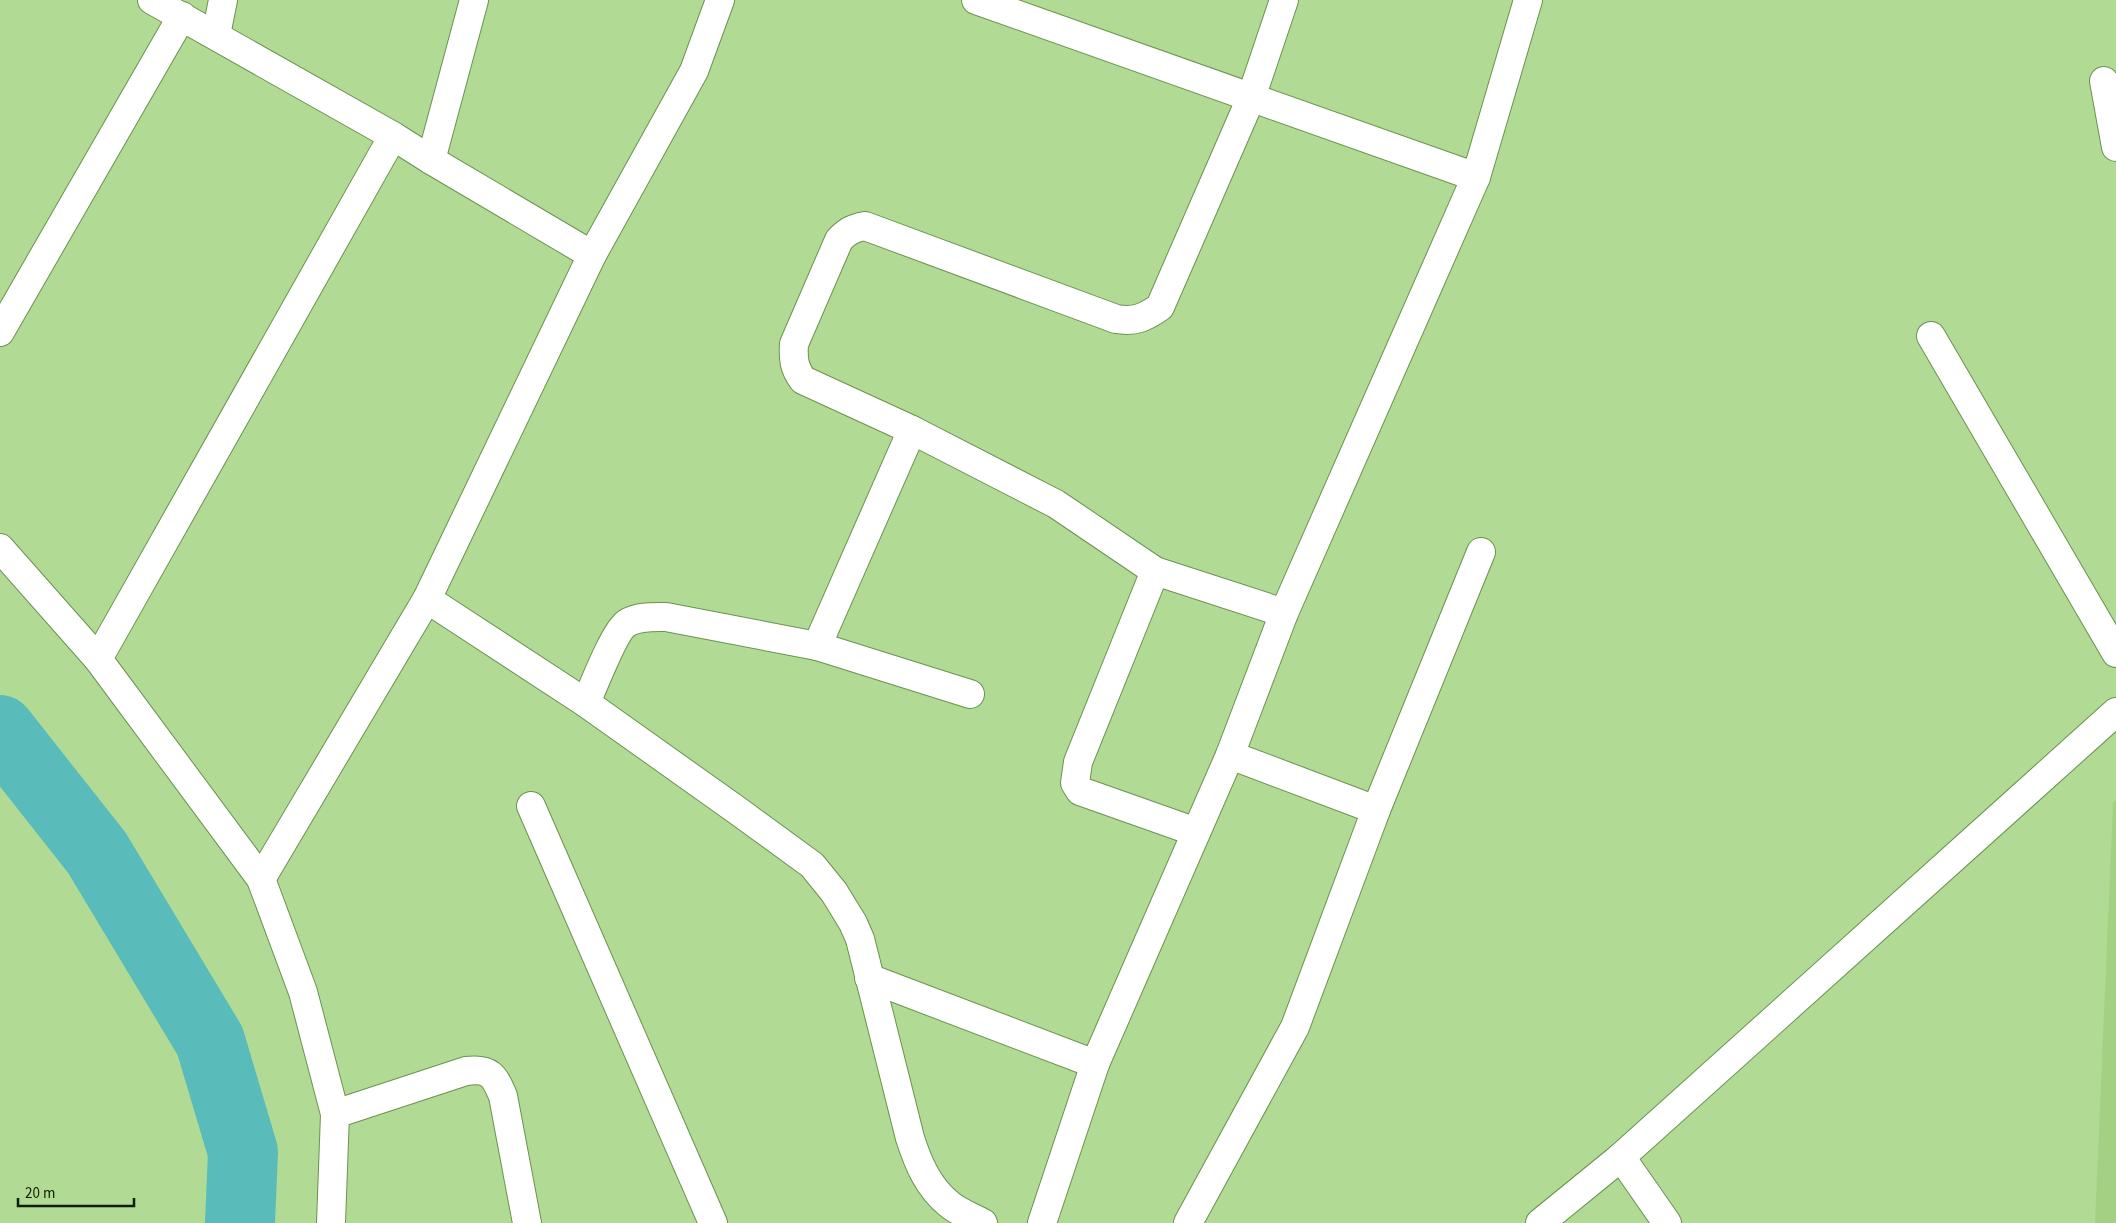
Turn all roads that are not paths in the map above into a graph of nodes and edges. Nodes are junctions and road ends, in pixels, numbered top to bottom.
1 (152, 0) edge
2 (224, 0) edge
3 (474, 0) edge
4 (720, 0) edge
5 (976, 0) edge
6 (1284, 0) edge
7 (1528, 0) edge
8 (182, 16) junction
9 (216, 34) junction
10 (2104, 81) dead end
11 (1251, 98) junction
12 (393, 136) junction
13 (2116, 147) edge
14 (431, 160) junction
15 (1476, 176) junction
16 (592, 256) junction
17 (0, 332) edge
18 (1931, 336) dead end
19 (912, 430) junction
20 (0, 548) edge
21 (1481, 552) dead end
22 (1155, 571) junction
23 (427, 599) junction
24 (1284, 614) junction
25 (817, 646) junction
26 (2116, 653) edge
27 (98, 659) junction
28 (970, 694) dead end
29 (586, 703) junction
30 (2116, 712) edge
31 (1230, 755) junction
32 (532, 806) dead end
33 (1376, 810) junction
34 (1196, 832) junction
35 (261, 879) junction
36 (869, 978) junction
37 (1095, 1064) junction
38 (335, 1114) junction
39 (1621, 1156) junction
40 (1048, 1221) edge
41 (331, 1223) edge
42 (527, 1223) edge
43 (713, 1223) edge
44 (982, 1223) edge
45 (1188, 1223) edge
46 (1540, 1223) edge
47 (1667, 1223) edge

1 - 8 street
2 - 9 street
3 - 14 street
4 - 16 street
5 - 11 street
6 - 11 street
7 - 15 street
8 - 9 street
8 - 17 street
9 - 12 street
10 - 13 street
11 - 15 street
11 - 19 street
12 - 14 street
12 - 27 street
14 - 16 street
15 - 24 street
16 - 23 street
18 - 26 street
19 - 22 street
19 - 25 street
20 - 27 street
21 - 33 street
22 - 24 street
22 - 34 street
23 - 29 street
23 - 35 street
24 - 31 street
25 - 28 street
25 - 29 street
27 - 35 street
29 - 36 street
30 - 39 street
31 - 33 street
31 - 34 street
32 - 43 street
33 - 45 street
34 - 37 street
35 - 38 street
36 - 37 street
36 - 44 street
37 - 40 street
38 - 41 street
38 - 42 street
39 - 46 street
39 - 47 street

